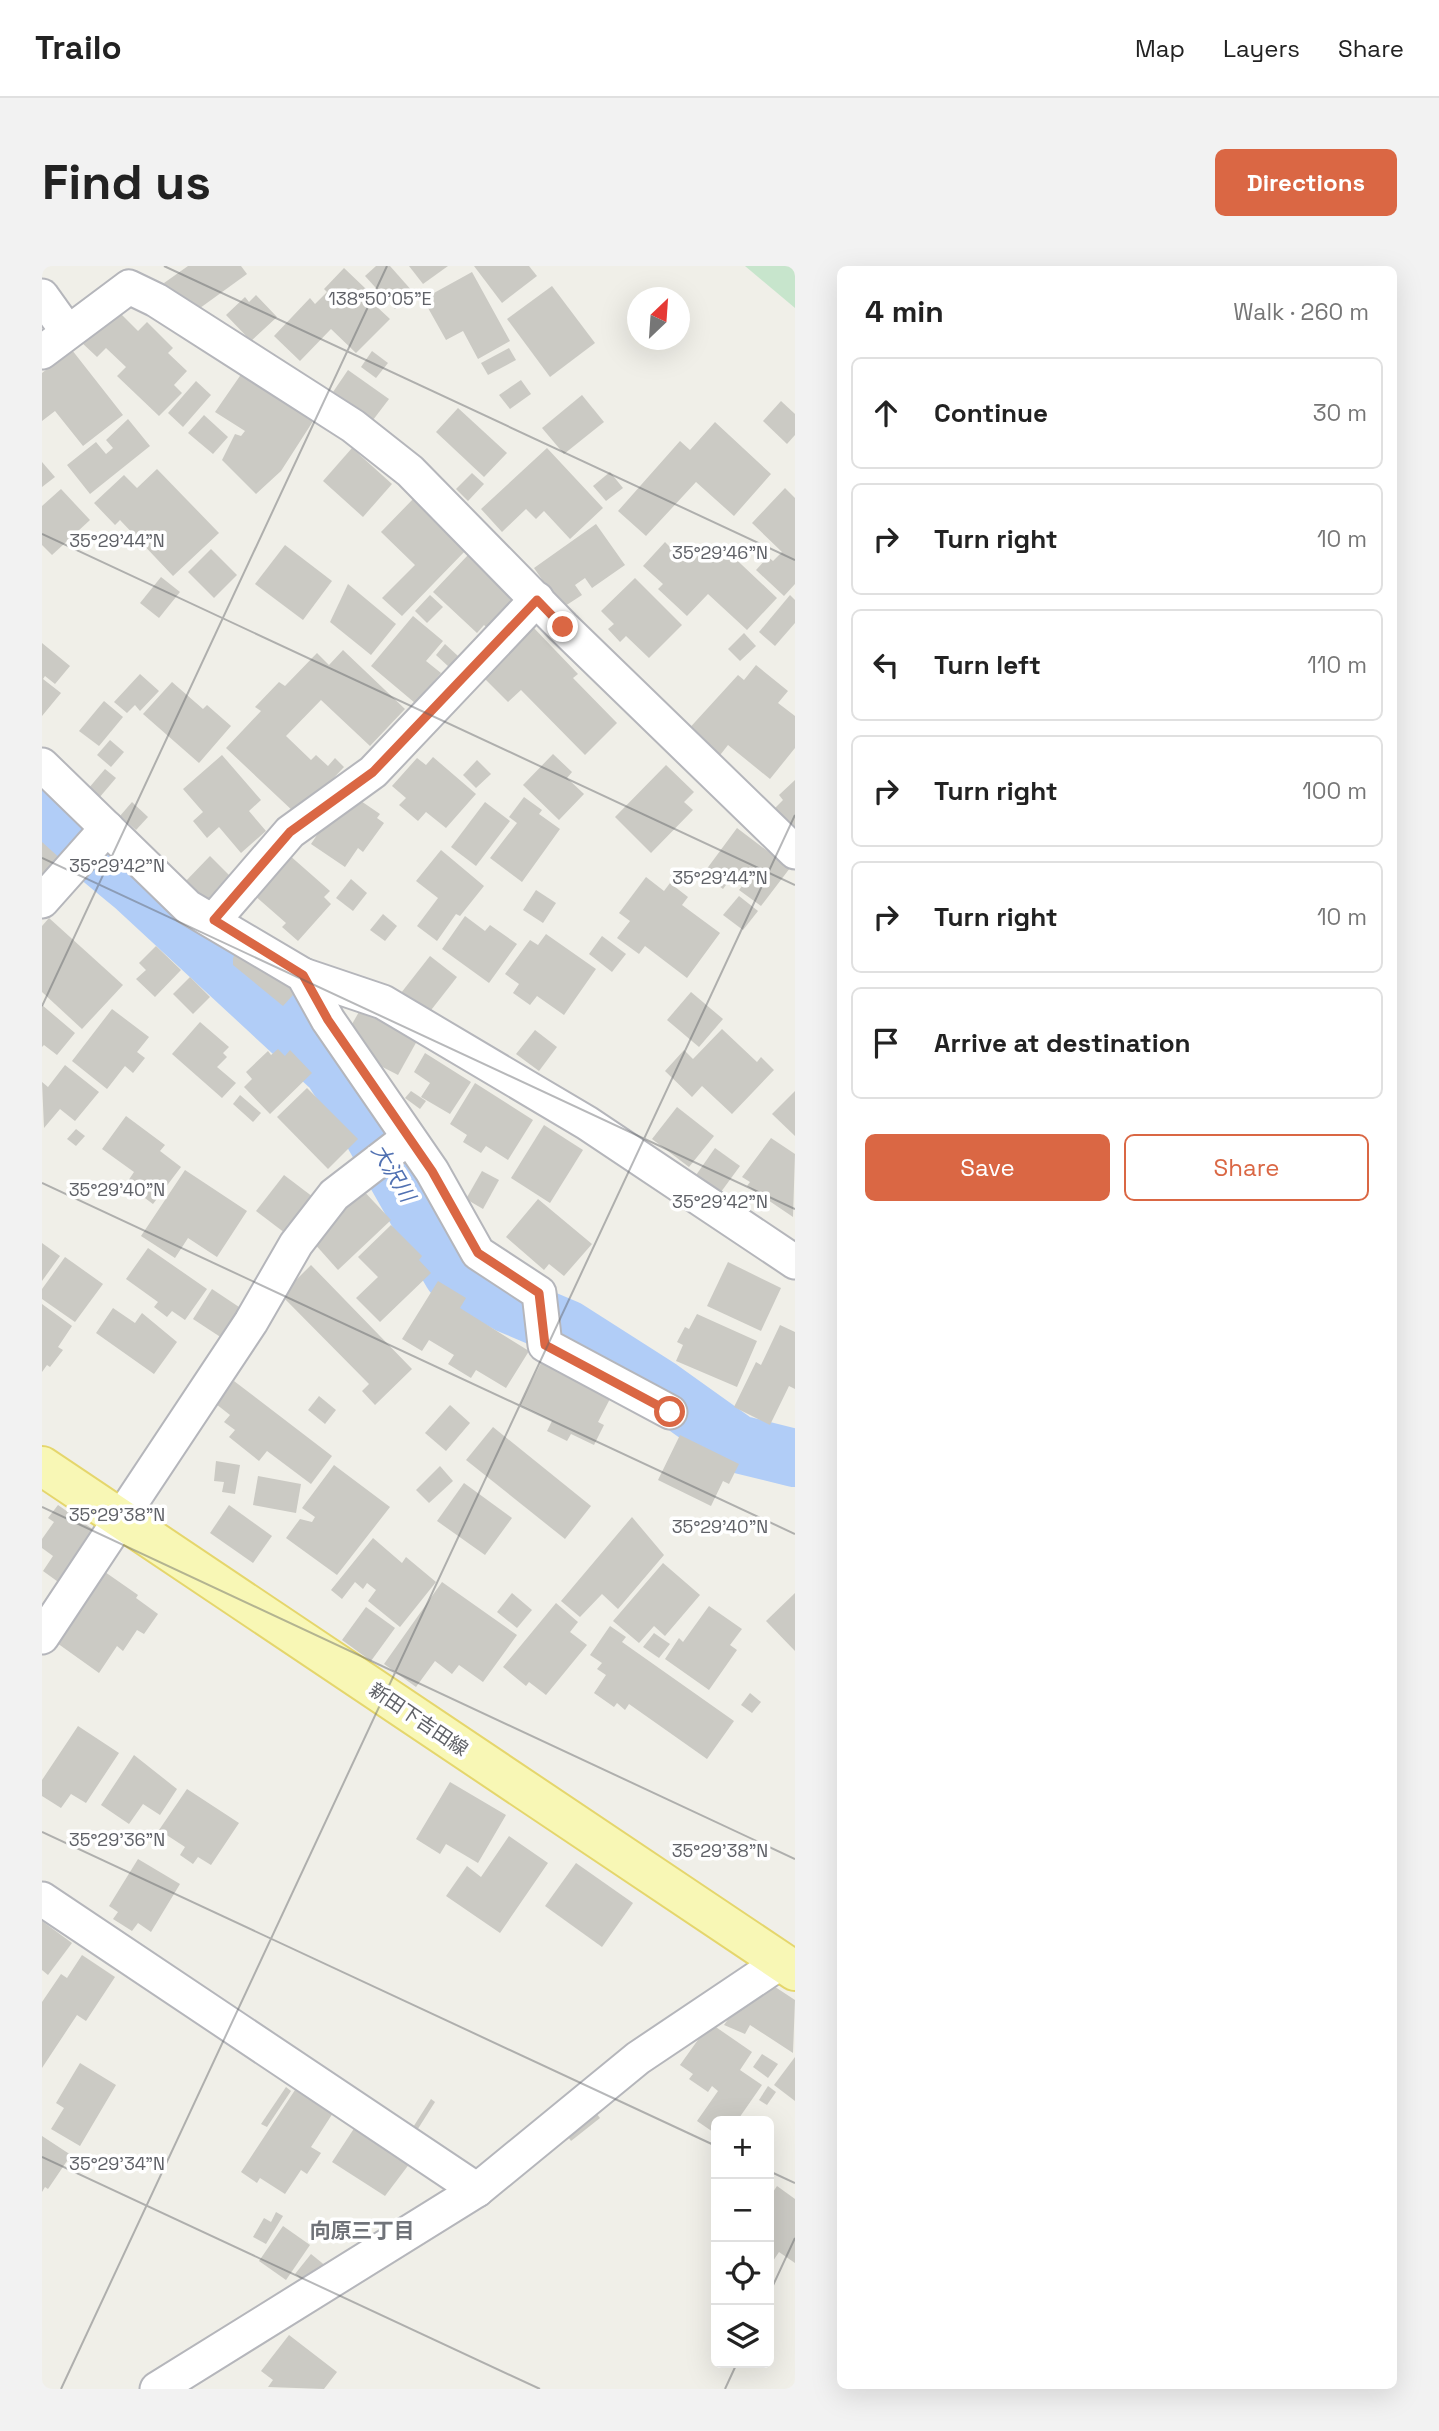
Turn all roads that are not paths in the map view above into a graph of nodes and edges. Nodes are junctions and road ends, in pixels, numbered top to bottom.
1 (42, 296) edge
2 (67, 331) junction
3 (42, 352) edge
4 (537, 600) junction
5 (42, 765) edge
6 (107, 828) junction
7 (795, 852) edge
8 (42, 901) edge
9 (214, 920) junction
10 (303, 975) junction
11 (408, 1138) junction
12 (795, 1262) edge
13 (670, 1412) dead end
14 (42, 1466) edge
15 (121, 1519) junction
16 (42, 1637) edge
17 (42, 1899) edge
18 (788, 1966) edge
19 (477, 2190) junction
20 (157, 2389) edge

1 - 2 street
2 - 3 street
2 - 4 street
4 - 7 street
4 - 9 street
5 - 6 street
6 - 8 street
6 - 9 street
9 - 10 street
10 - 11 street
10 - 12 street
11 - 13 street
11 - 15 street
14 - 15 main road, 新田下吉田線
15 - 16 street
15 - 18 main road, 新田下吉田線
17 - 19 street
18 - 19 street
19 - 20 street

